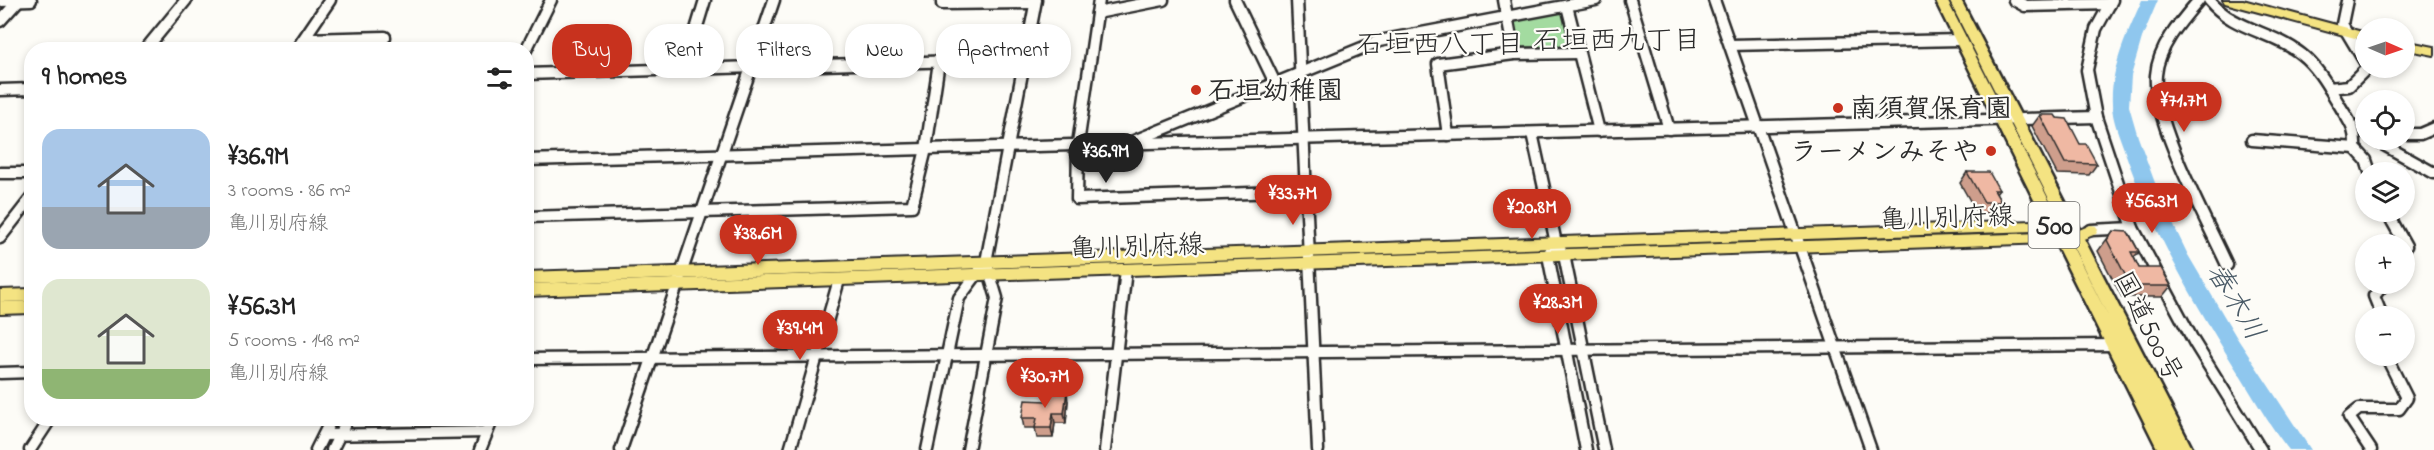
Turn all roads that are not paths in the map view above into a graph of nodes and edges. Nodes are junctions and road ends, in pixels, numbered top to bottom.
1 (18, 0) edge
2 (31, 0) edge
3 (186, 0) edge
4 (330, 0) edge
5 (551, 0) edge
6 (705, 0) edge
7 (774, 0) edge
8 (943, 0) edge
9 (1099, 0) edge
10 (1163, 0) edge
11 (1235, 0) edge
12 (1297, 0) edge
13 (1504, 0) edge
14 (1596, 0) edge
15 (1630, 0) edge
16 (1714, 0) edge
17 (1941, 0) edge
18 (1955, 0) edge
19 (2014, 0) edge
20 (2199, 0) edge
21 (2209, 0) edge
22 (2229, 0) edge
23 (2347, 0) edge
24 (0, 1) edge
25 (1035, 1) edge
26 (2111, 2) edge
27 (1567, 6) junction
28 (1097, 13) junction
29 (1507, 18) junction
30 (0, 21) edge
31 (698, 24) edge
32 (766, 24) edge
33 (1031, 24) edge
34 (2349, 33) junction
35 (2355, 34) edge
36 (304, 39) junction
37 (1961, 40) junction
38 (152, 42) edge
39 (302, 42) edge
40 (382, 42) edge
41 (530, 42) edge
42 (1730, 45) junction
43 (2355, 45) edge
44 (2415, 47) edge
45 (2434, 51) edge
46 (1578, 53) junction
47 (1514, 54) junction
48 (936, 62) edge
49 (833, 65) edge
50 (644, 70) edge
51 (1300, 73) junction
52 (534, 74) edge
53 (748, 78) edge
54 (937, 78) edge
55 (1021, 78) edge
56 (2356, 78) edge
57 (1275, 83) junction
58 (2329, 88) junction
59 (24, 89) edge
60 (0, 90) edge
61 (2096, 117) junction
62 (2008, 120) junction
63 (1758, 127) junction
64 (2355, 127) edge
65 (2434, 128) edge
66 (1669, 129) junction
67 (1599, 131) junction
68 (1532, 133) junction
69 (2415, 134) edge
70 (1448, 135) junction
71 (1304, 139) junction
72 (2252, 140) dead end
73 (1078, 144) junction
74 (1128, 144) junction
75 (1008, 146) junction
76 (2355, 148) edge
77 (926, 149) junction
78 (2357, 150) edge
79 (2393, 150) edge
80 (722, 154) junction
81 (534, 160) edge
82 (2367, 162) edge
83 (0, 173) edge
84 (24, 173) edge
85 (2434, 173) edge
86 (1306, 191) junction
87 (24, 207) edge
88 (703, 212) junction
89 (534, 217) edge
90 (2133, 228) junction
91 (2091, 230) joint
92 (2057, 231) junction
93 (2073, 231) junction
94 (0, 238) edge
95 (1798, 240) junction
96 (1556, 243) junction
97 (1548, 255) junction
98 (1564, 255) junction
99 (1309, 257) junction
100 (2227, 265) dead end
101 (1126, 270) junction
102 (984, 271) junction
103 (534, 278) edge
104 (680, 279) junction
105 (839, 280) junction
106 (534, 289) edge
107 (24, 295) edge
108 (0, 296) edge
109 (24, 307) edge
110 (0, 308) edge
111 (2114, 345) junction
112 (2130, 345) junction
113 (1836, 347) junction
114 (1566, 350) junction
115 (1584, 350) junction
116 (1313, 352) junction
117 (1116, 354) junction
118 (986, 355) junction
119 (947, 356) junction
120 (653, 357) junction
121 (817, 357) junction
122 (534, 359) edge
123 (2391, 366) edge
124 (24, 372) edge
125 (0, 373) edge
126 (46, 426) edge
127 (328, 426) edge
128 (344, 426) edge
129 (490, 426) edge
130 (487, 432) junction
131 (324, 435) junction
132 (340, 435) junction
133 (30, 450) edge
134 (316, 450) edge
135 (332, 450) edge
136 (480, 450) edge
137 (621, 450) edge
138 (790, 450) edge
139 (927, 450) edge
140 (968, 450) edge
141 (1105, 450) edge
142 (1317, 450) edge
143 (1586, 450) edge
144 (1604, 450) edge
145 (1871, 450) edge
146 (2167, 450) edge
147 (2184, 450) edge
148 (2261, 450) edge
149 (2371, 450) edge

1 - 2 street
1 - 24 street
1 - 30 street
3 - 38 street
4 - 36 street
5 - 41 street
6 - 31 street
7 - 32 street
8 - 25 street
9 - 28 street
10 - 28 street
11 - 57 street
12 - 51 street
13 - 29 street
14 - 27 street
15 - 66 street
16 - 42 street
17 - 37 highway, 国道500号 / 500
18 - 62 highway, 国道500号 / 500
19 - 26 street
20 - 100 street
21 - 58 street
22 - 34 main road
23 - 34 street
25 - 33 street
26 - 61 street
27 - 29 street
27 - 46 street
28 - 73 street
29 - 47 street
29 - 51 street
34 - 35 main road
34 - 43 street
36 - 39 street
36 - 40 street
37 - 42 street
37 - 62 highway, 国道500号 / 500
42 - 63 street
44 - 45 main road
46 - 47 street
46 - 67 street
47 - 70 street
48 - 49 street
50 - 52 street
51 - 57 street
51 - 71 street
53 - 80 street
54 - 77 street
55 - 75 street
56 - 58 street
57 - 74 street
58 - 64 street
59 - 60 street
61 - 62 street
61 - 90 street
62 - 63 street
62 - 92 highway, 国道500号 / 500
62 - 93 highway, 国道500号 / 500
63 - 66 street
63 - 95 street
65 - 69 street
66 - 67 street
67 - 68 street
68 - 70 street
68 - 96 street
70 - 71 street
71 - 74 street
71 - 86 street
72 - 76 street
73 - 74 street
73 - 75 street
73 - 86 street
75 - 77 street
75 - 102 street
77 - 80 street
77 - 88 street
78 - 82 street
79 - 85 street
80 - 81 street
80 - 88 street
83 - 84 street
86 - 99 street
87 - 94 street
88 - 89 street
88 - 104 street
90 - 91 street
90 - 148 street
91 - 93 main road, 亀川別府線
92 - 93 main road, 亀川別府線
92 - 95 main road, 亀川別府線
92 - 111 highway, 国道500号 / 500
93 - 112 highway, 国道500号 / 500
95 - 96 main road, 亀川別府線
95 - 98 main road, 亀川別府線
95 - 113 street
96 - 97 street
96 - 98 street
96 - 99 main road, 亀川別府線
97 - 98 main road, 亀川別府線
97 - 99 main road, 亀川別府線
97 - 114 street
98 - 115 street
99 - 101 main road, 亀川別府線
99 - 102 main road, 亀川別府線
99 - 116 street
101 - 102 main road, 亀川別府線
101 - 117 street
102 - 104 main road, 亀川別府線
102 - 105 main road, 亀川別府線
102 - 118 street
102 - 119 street
103 - 104 main road, 亀川別府線
104 - 105 main road, 亀川別府線
104 - 106 main road, 亀川別府線
104 - 120 street
105 - 121 street
107 - 108 main road
109 - 110 main road
111 - 112 street
111 - 113 street
111 - 146 highway, 国道500号 / 500
112 - 147 highway, 国道500号 / 500
113 - 115 street
113 - 145 street
114 - 115 street
114 - 116 street
114 - 143 street
115 - 144 street
116 - 117 street
116 - 142 street
117 - 118 street
117 - 141 street
118 - 119 street
118 - 140 street
119 - 121 street
119 - 139 street
120 - 121 street
120 - 122 street
120 - 137 street
121 - 138 street
123 - 149 street
124 - 125 street
126 - 133 street
127 - 131 street
128 - 132 street
129 - 130 street
130 - 132 street
130 - 136 street
131 - 132 street
131 - 134 street
132 - 135 street

